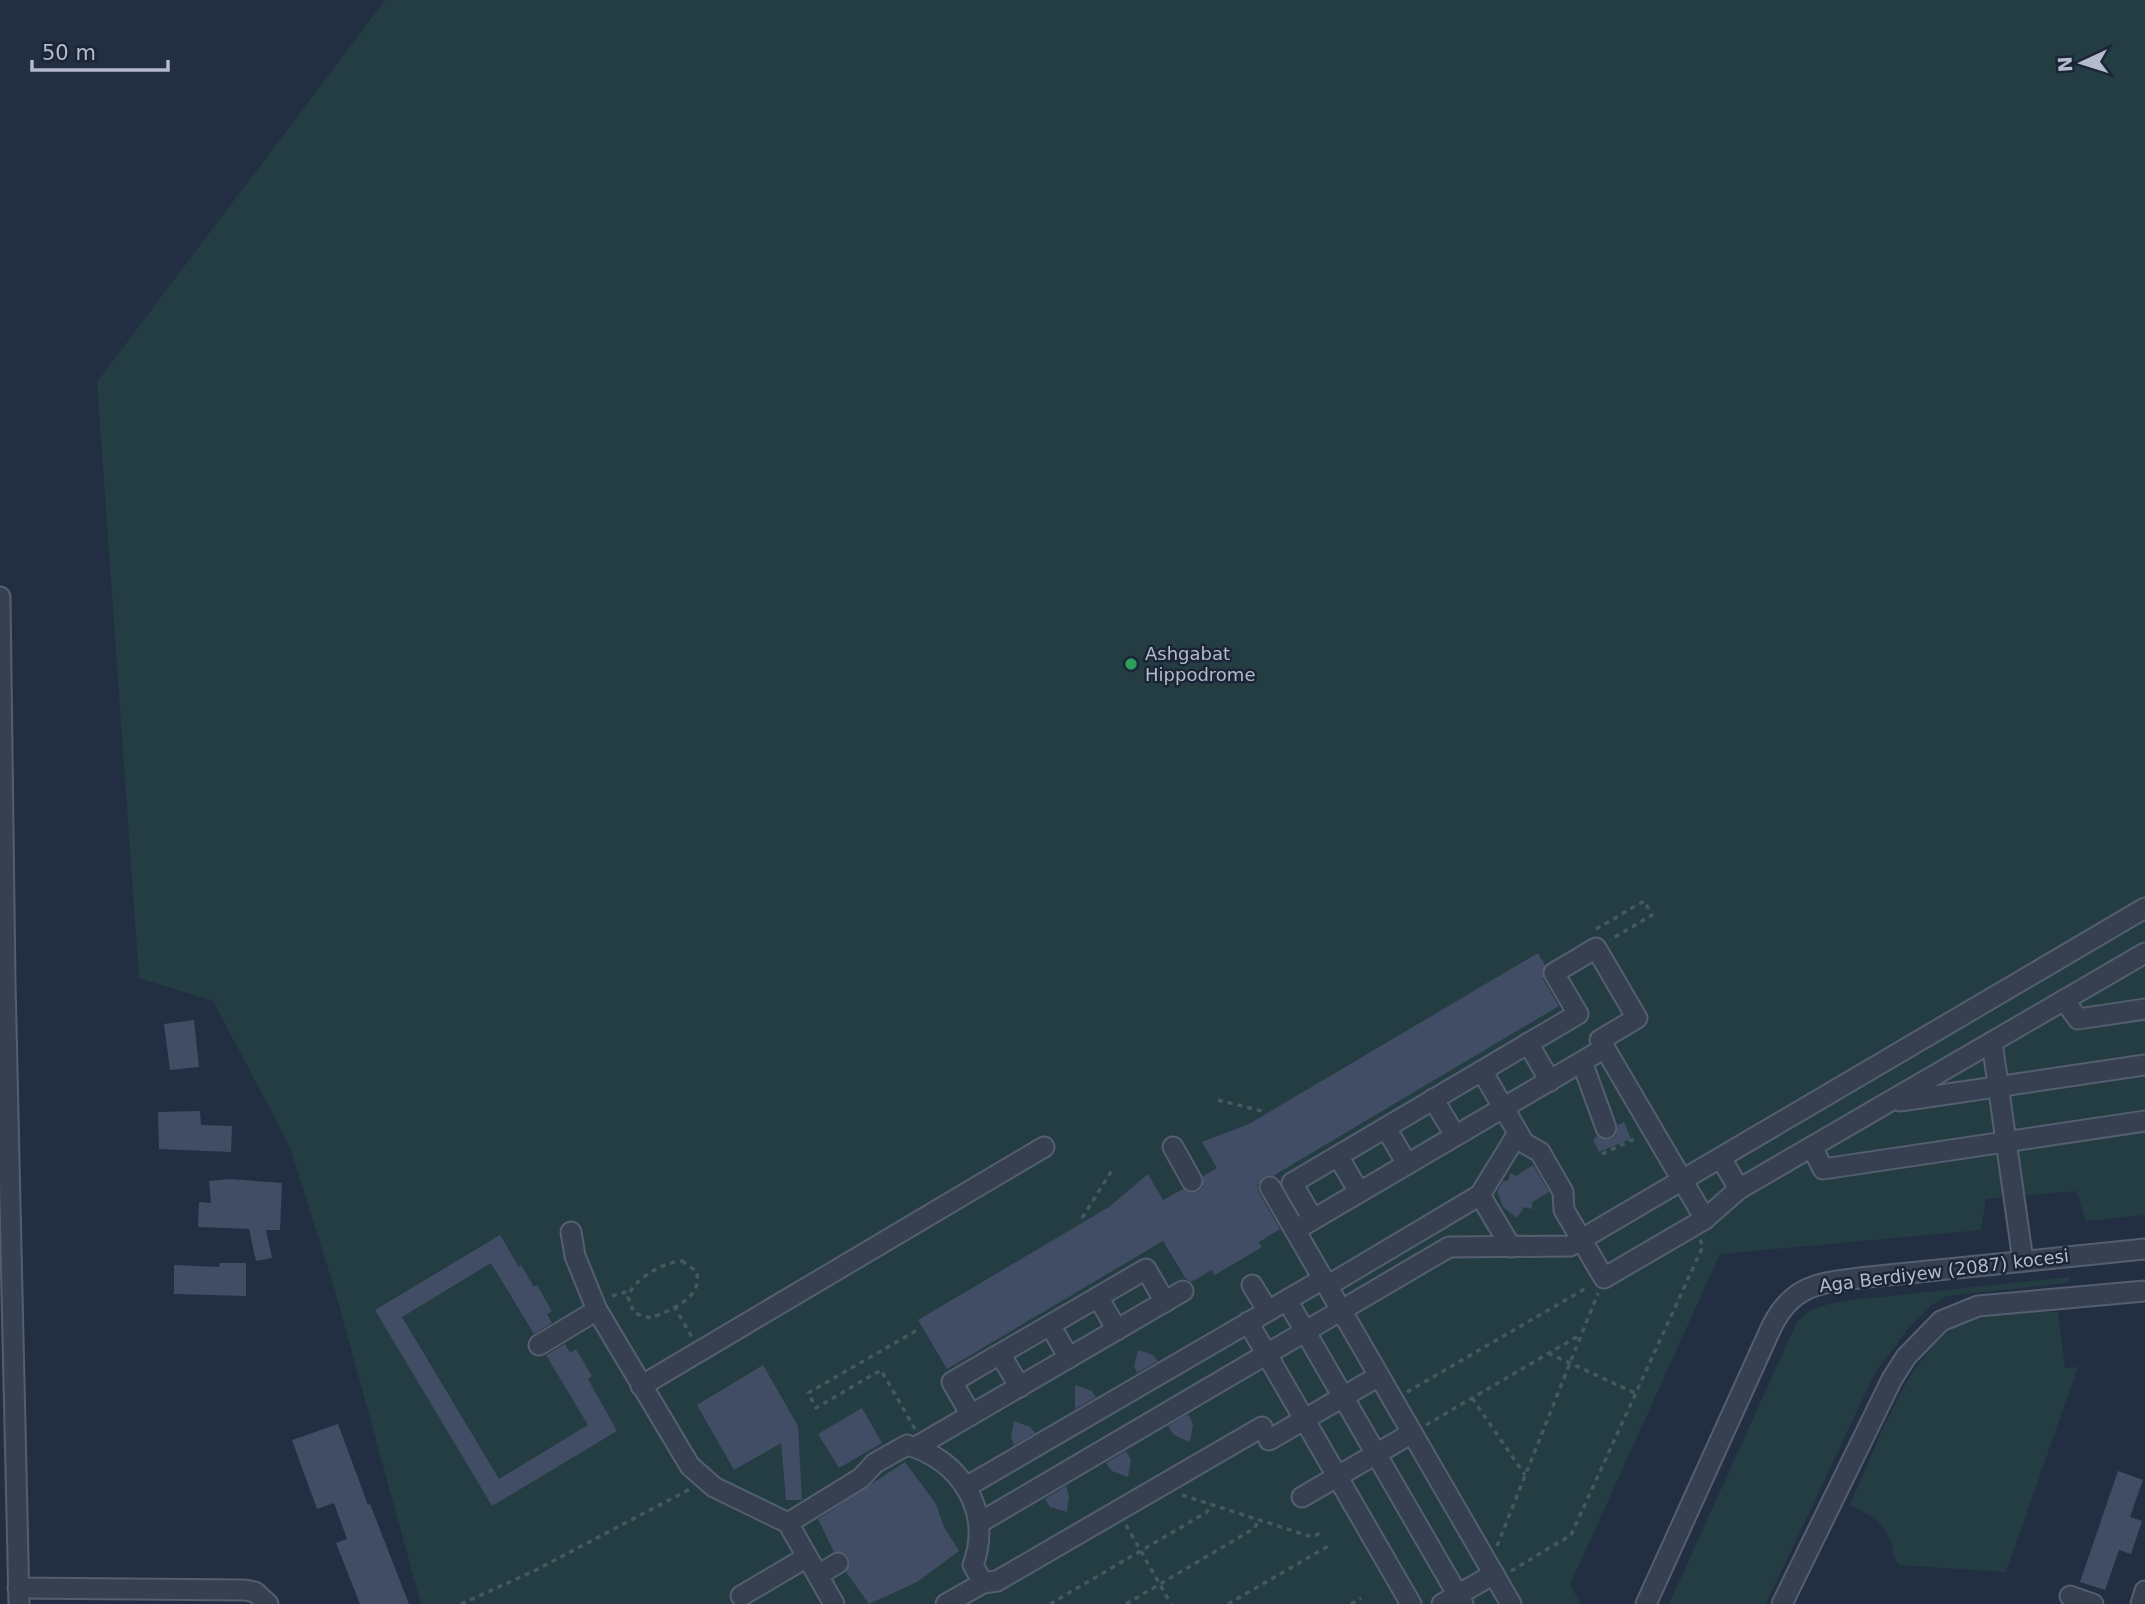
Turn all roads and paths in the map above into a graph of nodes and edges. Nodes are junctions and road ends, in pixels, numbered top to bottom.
1 (0, 597) edge
2 (2145, 908) edge
3 (1592, 941) junction
4 (2145, 953) edge
5 (2, 981) edge
6 (2064, 1000) junction
7 (2145, 1009) edge
8 (1992, 1042) junction
9 (1528, 1043) junction
10 (1605, 1048) junction
11 (1582, 1062) junction
12 (2145, 1065) edge
13 (1482, 1071) junction
14 (1550, 1081) junction
15 (1998, 1086) junction
16 (1433, 1099) junction
17 (1218, 1100) dead end
18 (1889, 1102) junction
19 (1504, 1108) junction
20 (1262, 1111) dead end
21 (2145, 1121) edge
22 (1386, 1128) junction
23 (1606, 1128) dead end
24 (1653, 1130) junction
25 (1518, 1133) junction
26 (1455, 1136) junction
27 (2006, 1142) junction
28 (1044, 1147) dead end
29 (1173, 1147) dead end
30 (1812, 1147) junction
31 (1602, 1154) dead end
32 (1338, 1156) junction
33 (1721, 1158) junction
34 (1407, 1164) junction
35 (1114, 1167) dead end
36 (1683, 1180) junction
37 (1192, 1181) dead end
38 (1270, 1187) dead end
39 (1739, 1189) junction
40 (1359, 1192) junction
41 (1480, 1195) junction
42 (1082, 1218) dead end
43 (1313, 1219) junction
44 (1434, 1222) junction
45 (1699, 1222) junction
46 (1295, 1230) junction
47 (571, 1232) dead end
48 (1581, 1240) junction
49 (1449, 1247) junction
50 (1511, 1247) junction
51 (2145, 1249) edge
52 (2023, 1261) junction
53 (1604, 1278) junction
54 (1325, 1282) junction
55 (1252, 1284) dead end
56 (1183, 1291) dead end
57 (2145, 1291) edge
58 (1098, 1297) junction
59 (1287, 1300) junction
60 (1165, 1302) junction
61 (674, 1306) junction
62 (597, 1310) junction
63 (1268, 1311) junction
64 (1341, 1311) junction
65 (1248, 1322) junction
66 (1050, 1325) junction
67 (919, 1329) dead end
68 (1117, 1330) junction
69 (1305, 1332) junction
70 (1581, 1334) junction
71 (539, 1345) dead end
72 (701, 1351) junction
73 (1548, 1353) junction
74 (1000, 1354) junction
75 (1267, 1354) junction
76 (1069, 1358) junction
77 (1570, 1363) junction
78 (1379, 1376) junction
79 (641, 1386) junction
80 (1020, 1387) junction
81 (1636, 1394) junction
82 (1343, 1397) junction
83 (1472, 1398) junction
84 (1394, 1401) junction
85 (971, 1415) junction
86 (1304, 1419) junction
87 (1412, 1433) junction
88 (920, 1445) junction
89 (1376, 1454) junction
90 (1525, 1475) junction
91 (1338, 1477) junction
92 (704, 1481) junction
93 (1166, 1483) junction
94 (966, 1487) junction
95 (1302, 1497) dead end
96 (1210, 1504) junction
97 (1118, 1511) junction
98 (1258, 1520) junction
99 (788, 1523) junction
100 (979, 1523) junction
101 (1322, 1532) dead end
102 (1330, 1545) dead end
103 (1141, 1551) junction
104 (807, 1558) junction
105 (838, 1563) dead end
106 (1492, 1571) junction
107 (818, 1575) junction
108 (983, 1583) junction
109 (1160, 1584) junction
110 (2145, 1591) edge
111 (18, 1596) edge
112 (741, 1596) dead end
113 (2070, 1596) dead end
114 (1361, 1598) dead end
115 (1454, 1601) edge
116 (268, 1604) edge
117 (461, 1604) edge
118 (834, 1604) edge
119 (946, 1604) edge
120 (1050, 1604) edge
121 (1126, 1604) edge
122 (1171, 1604) edge
123 (1228, 1604) edge
124 (1351, 1604) edge
125 (1411, 1604) edge
126 (1511, 1604) edge
127 (1646, 1604) edge
128 (1782, 1604) edge
129 (2093, 1604) edge
130 (2141, 1604) edge

1 - 5 street
2 - 33 street
3 - 3 path
3 - 9 street
3 - 10 street
4 - 6 street
5 - 111 street
6 - 7 street
6 - 8 street
8 - 15 street
8 - 18 street
9 - 13 street
9 - 14 street
10 - 11 street
10 - 24 street
11 - 14 street
11 - 23 street
12 - 15 street
13 - 16 street
13 - 19 street
14 - 19 street
15 - 18 street
15 - 27 street
16 - 22 street
16 - 26 street
17 - 20 path
18 - 30 street
19 - 25 street
19 - 26 street
21 - 27 street
22 - 32 street
22 - 34 street
24 - 31 path
24 - 36 street
25 - 41 street
25 - 48 street
26 - 34 street
27 - 30 street
27 - 52 street
28 - 72 street
29 - 37 street
30 - 39 street
32 - 40 street
32 - 43 street
33 - 36 street
33 - 39 street
34 - 40 street
35 - 42 path
36 - 45 street
36 - 48 street
38 - 46 street
39 - 45 street
40 - 43 street
41 - 44 street
41 - 50 street
43 - 46 street
44 - 49 street
44 - 54 street
45 - 53 street
45 - 81 path
46 - 54 street
47 - 62 street
48 - 50 street
48 - 53 street
49 - 50 street
49 - 64 street
51 - 52 street, Aga Berdiyew (2087) kocesi
52 - 127 street, Aga Berdiyew (2087) kocesi
53 - 70 path
53 - 84 path
54 - 59 street
54 - 64 street
55 - 63 street
56 - 60 street
57 - 128 street
58 - 60 street
58 - 66 street
58 - 68 street
59 - 63 street
59 - 69 street
60 - 68 street
61 - 61 path
61 - 72 path
62 - 71 street
62 - 79 street
63 - 65 street
64 - 69 street
64 - 78 street
65 - 75 street
65 - 94 street
66 - 74 street
66 - 76 street
67 - 88 path
68 - 76 street
69 - 75 street
69 - 82 street
70 - 73 path
70 - 77 path
72 - 79 street
73 - 77 path
73 - 83 path
74 - 80 street
74 - 85 street
75 - 86 street
75 - 100 street
76 - 80 street
77 - 81 path
77 - 90 path
78 - 82 street
78 - 84 street
79 - 92 street
80 - 85 street
81 - 106 path
82 - 86 street
82 - 89 street
83 - 87 path
83 - 90 path
84 - 87 street
85 - 88 street
86 - 91 street
86 - 93 street
87 - 89 street
87 - 106 street
88 - 94 street
88 - 99 street
89 - 91 street
89 - 115 street
90 - 106 path
91 - 95 street
91 - 125 street
92 - 99 street
92 - 117 path
93 - 96 path
93 - 97 street
94 - 100 street
96 - 98 path
96 - 103 path
97 - 103 path
97 - 108 street
98 - 101 path
98 - 109 path
99 - 104 street
100 - 108 street
102 - 123 path
103 - 109 path
103 - 120 path
104 - 107 street
104 - 112 street
105 - 107 street
106 - 115 street
106 - 126 street
107 - 118 street
108 - 119 street
109 - 121 path
109 - 122 path
110 - 130 street
111 - 116 street
113 - 129 street
114 - 124 path

